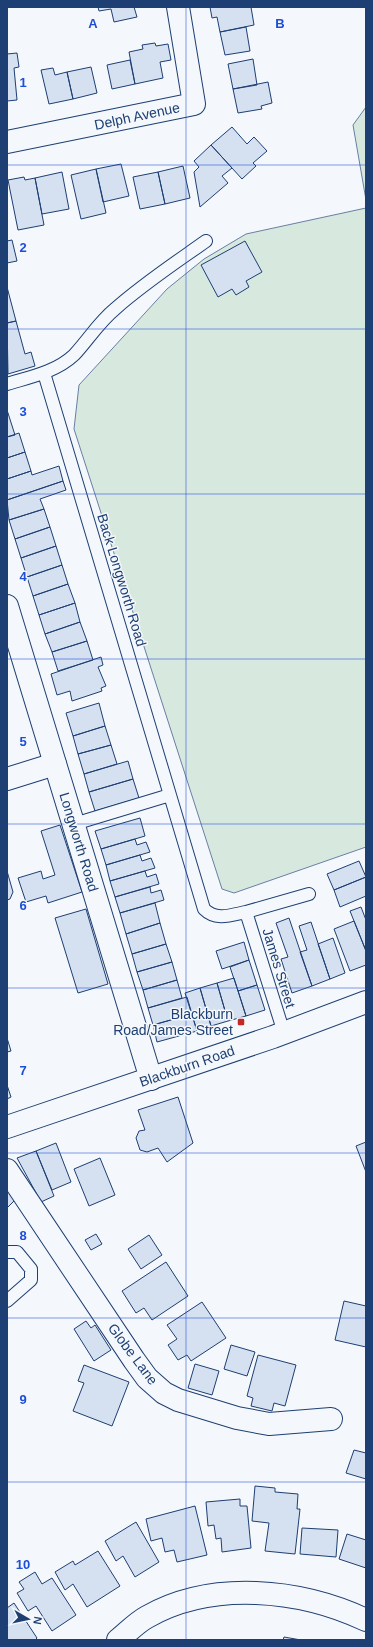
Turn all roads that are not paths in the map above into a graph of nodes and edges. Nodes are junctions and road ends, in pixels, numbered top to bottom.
1 (178, 7) edge
2 (7, 142) edge
3 (206, 242) dead end
4 (44, 373) junction
5 (7, 384) edge
6 (7, 606) edge
7 (55, 764) junction
8 (7, 779) edge
9 (170, 795) junction
10 (74, 824) junction
11 (309, 894) dead end
12 (246, 912) junction
13 (366, 1002) edge
14 (284, 1033) junction
15 (151, 1079) junction
16 (7, 1127) edge
17 (7, 1170) edge
18 (7, 1252) edge
19 (7, 1301) edge
20 (332, 1419) dead end
21 (366, 1620) edge
22 (118, 1640) edge

1 - 2 main road, Delph Avenue
3 - 4 lane
4 - 5 lane
4 - 9 lane, Back Longworth Road
6 - 7 main road, Longworth Road
7 - 8 main road
7 - 10 main road, Longworth Road
9 - 10 lane
9 - 12 lane, Back Longworth Road
10 - 15 main road, Longworth Road
11 - 12 lane
12 - 14 lane, James Street
13 - 14 main road, Blackburn Road
14 - 15 main road, Blackburn Road
15 - 16 main road, Blackburn Road
17 - 20 main road, Globe Lane
18 - 19 lane
21 - 22 main road

